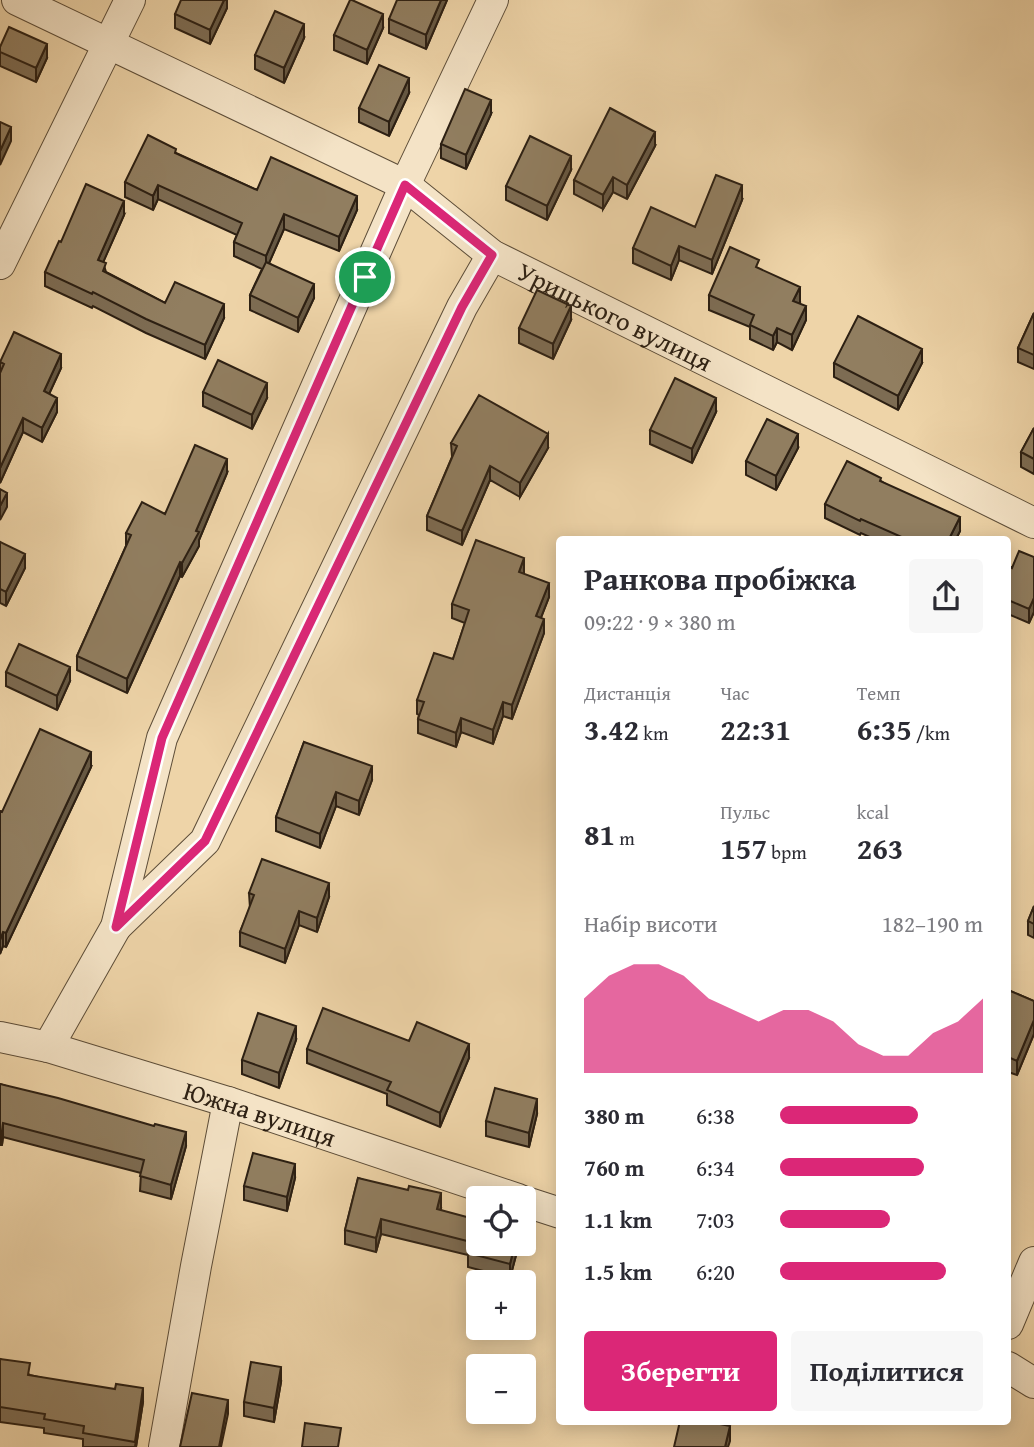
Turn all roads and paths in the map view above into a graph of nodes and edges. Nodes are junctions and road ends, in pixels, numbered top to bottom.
1 (18, 0) edge
2 (130, 0) edge
3 (493, 0) edge
4 (108, 43) junction
5 (405, 185) junction
6 (492, 255) junction
7 (0, 264) edge
8 (1034, 523) edge
9 (116, 927) junction
10 (0, 1037) edge
11 (48, 1046) junction
12 (228, 1102) junction
13 (479, 1186) edge
14 (536, 1205) edge
15 (556, 1212) edge
16 (1034, 1262) edge
17 (1011, 1317) edge
18 (1011, 1369) edge
19 (1034, 1383) edge
20 (164, 1447) edge

1 - 4 street, Урицького вулиця
2 - 4 street
3 - 5 street
4 - 5 street, Урицького вулиця
4 - 7 street
5 - 6 street, Урицького вулиця
5 - 9 street
6 - 8 street, Урицького вулиця
6 - 9 street
9 - 11 street
10 - 11 street, Южна вулиця
11 - 12 street, Южна вулиця
12 - 13 street, Южна вулиця
12 - 20 street
14 - 15 street
16 - 17 street
18 - 19 street

